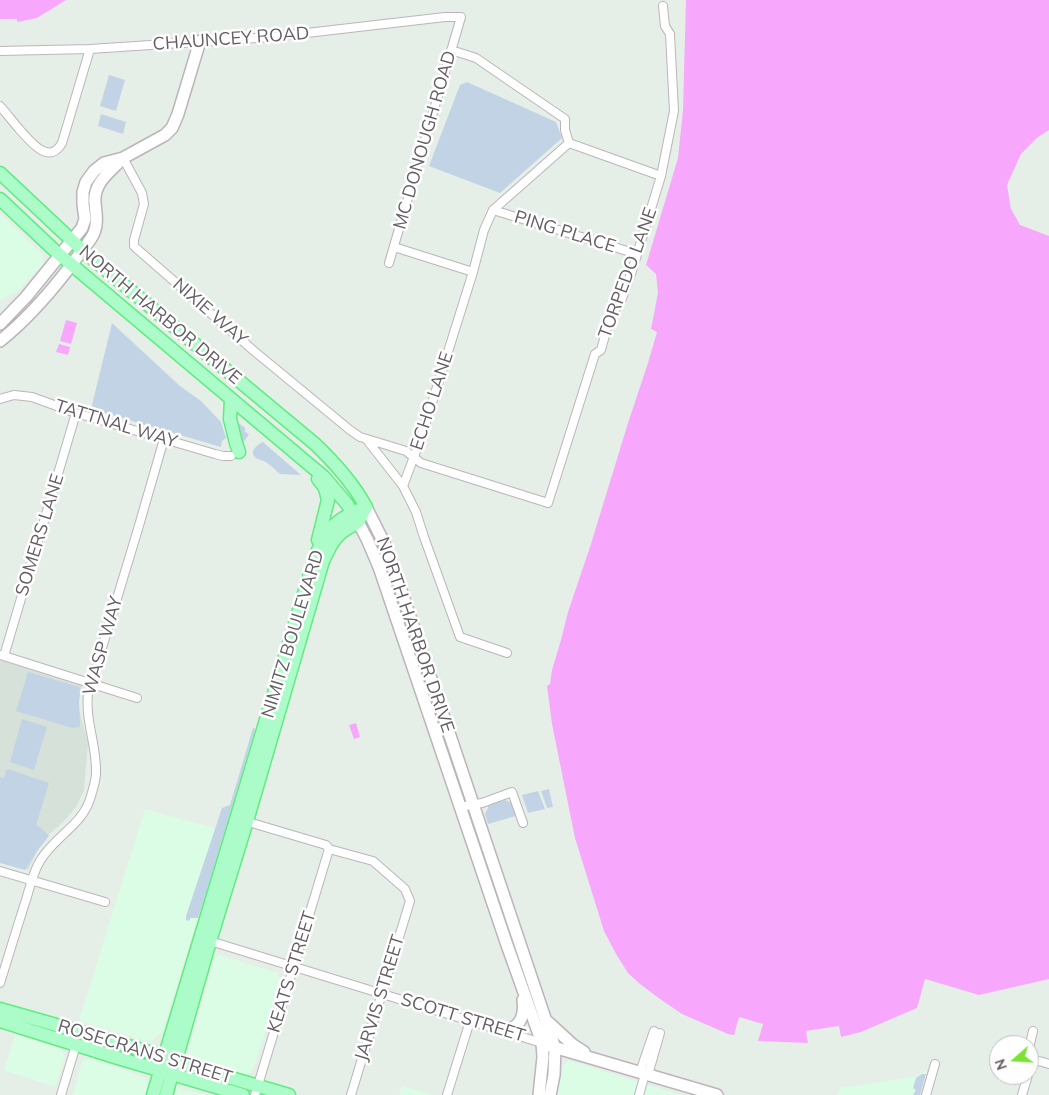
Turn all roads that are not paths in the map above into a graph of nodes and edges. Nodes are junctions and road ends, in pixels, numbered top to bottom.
1 (664, 6) dead end
2 (461, 17) joint
3 (200, 41) junction
4 (90, 49) junction
5 (451, 50) junction
6 (0, 51) edge
7 (0, 106) edge
8 (569, 143) junction
9 (123, 158) junction
10 (0, 173) edge
11 (661, 176) junction
12 (0, 199) edge
13 (493, 210) junction
14 (72, 240) junction
15 (394, 247) junction
16 (82, 250) junction
17 (60, 254) junction
18 (637, 254) junction
19 (389, 263) dead end
20 (72, 264) junction
21 (473, 272) junction
22 (0, 324) edge
23 (0, 341) edge
24 (0, 399) edge
25 (231, 399) junction
26 (76, 413) junction
27 (363, 438) junction
28 (164, 439) junction
29 (235, 454) joint
30 (414, 458) junction
31 (308, 464) junction
32 (403, 486) junction
33 (366, 507) junction
34 (355, 517) junction
35 (312, 567) junction
36 (506, 653) dead end
37 (2, 656) edge
38 (91, 684) junction
39 (137, 698) dead end
40 (473, 804) junction
41 (460, 807) junction
42 (242, 820) junction
43 (523, 823) dead end
44 (329, 849) junction
45 (0, 871) edge
46 (32, 880) junction
47 (105, 902) dead end
48 (210, 941) junction
49 (294, 966) junction
50 (0, 983) edge
51 (520, 986) junction
52 (382, 993) junction
53 (0, 1009) edge
54 (0, 1021) edge
55 (470, 1021) junction
56 (547, 1021) junction
57 (500, 1030) junction
58 (1033, 1031) dead end
59 (657, 1032) dead end
60 (1032, 1035) edge
61 (542, 1043) junction
62 (76, 1045) junction
63 (555, 1048) junction
64 (170, 1059) junction
65 (598, 1060) junction
66 (935, 1064) dead end
67 (166, 1072) junction
68 (644, 1074) junction
69 (256, 1090) edge
70 (61, 1095) edge
71 (153, 1095) edge
72 (166, 1095) edge
73 (244, 1095) edge
74 (289, 1095) edge
75 (351, 1095) edge
76 (447, 1095) edge
77 (539, 1095) edge
78 (550, 1095) edge
79 (639, 1095) edge
80 (717, 1095) edge
81 (926, 1095) edge

1 - 11 street, TORPEDO LANE
2 - 3 street, CHAUNCEY ROAD
2 - 5 street, MC DONOUGH ROAD
3 - 4 street, CHAUNCEY ROAD
3 - 9 main road
4 - 6 street, CHAUNCEY ROAD
4 - 7 street
5 - 8 street
5 - 15 street, MC DONOUGH ROAD
8 - 11 street
8 - 13 street, ECHO LANE
9 - 14 main road
9 - 16 main road
9 - 27 street, NIXIE WAY
10 - 14 main road, NORTH HARBOR DRIVE
11 - 18 street, TORPEDO LANE
12 - 17 main road, NORTH HARBOR DRIVE
13 - 18 street, PING PLACE
13 - 21 street, ECHO LANE
14 - 16 main road, NORTH HARBOR DRIVE
14 - 17 main road
15 - 19 street, MC DONOUGH ROAD
15 - 21 street
16 - 20 main road
16 - 33 main road, NORTH HARBOR DRIVE
17 - 20 main road, NORTH HARBOR DRIVE
17 - 22 main road
18 - 30 street, TORPEDO LANE
20 - 23 main road
20 - 25 main road, NORTH HARBOR DRIVE
21 - 30 street, ECHO LANE
24 - 26 street, TATTNAL WAY
25 - 29 main road
25 - 31 main road, NORTH HARBOR DRIVE
26 - 28 street, TATTNAL WAY
26 - 37 street, SOMERS LANE
27 - 30 street
27 - 32 street
28 - 29 street, TATTNAL WAY
28 - 38 street, WASP WAY
30 - 32 street, ECHO LANE
31 - 34 main road, NORTH HARBOR DRIVE
31 - 35 main road
32 - 36 street
33 - 34 main road, NIMITZ BOULEVARD
33 - 40 main road, NORTH HARBOR DRIVE
34 - 35 main road, NIMITZ BOULEVARD
34 - 41 main road, NORTH HARBOR DRIVE
34 - 42 main road, NIMITZ BOULEVARD
35 - 42 main road, NIMITZ BOULEVARD
37 - 38 street
38 - 39 street
38 - 46 street, WASP WAY
40 - 41 street
40 - 43 street
40 - 56 main road, NORTH HARBOR DRIVE
41 - 51 main road, NORTH HARBOR DRIVE
42 - 44 street
42 - 48 main road, NIMITZ BOULEVARD
42 - 64 main road, NIMITZ BOULEVARD
44 - 49 street, KEATS STREET
44 - 52 street, JARVIS STREET
45 - 46 street
46 - 47 street
46 - 50 street, WASP WAY
48 - 49 street, SCOTT STREET
48 - 64 main road, NIMITZ BOULEVARD
49 - 52 street, SCOTT STREET
49 - 69 street, KEATS STREET
51 - 57 main road
51 - 61 main road, NORTH HARBOR DRIVE
52 - 55 street, SCOTT STREET
52 - 75 street, JARVIS STREET
53 - 64 main road, ROSECRANS STREET
54 - 62 main road, ROSECRANS STREET
55 - 57 street, SCOTT STREET
55 - 76 street
56 - 63 main road, NORTH HARBOR DRIVE
56 - 65 main road
57 - 61 street, SCOTT STREET
58 - 60 street
59 - 68 street
61 - 63 main road, SCOTT STREET
61 - 77 main road, NORTH HARBOR DRIVE
62 - 67 main road, ROSECRANS STREET
62 - 70 street
63 - 65 main road, SCOTT STREET
63 - 78 main road, NORTH HARBOR DRIVE
64 - 67 main road, NIMITZ BOULEVARD
64 - 69 main road, ROSECRANS STREET
65 - 68 main road, SCOTT STREET
66 - 81 street
67 - 71 main road, NIMITZ BOULEVARD
67 - 72 main road, NIMITZ BOULEVARD
67 - 73 main road, ROSECRANS STREET
68 - 79 street
68 - 80 main road, SCOTT STREET
69 - 74 main road, ROSECRANS STREET

